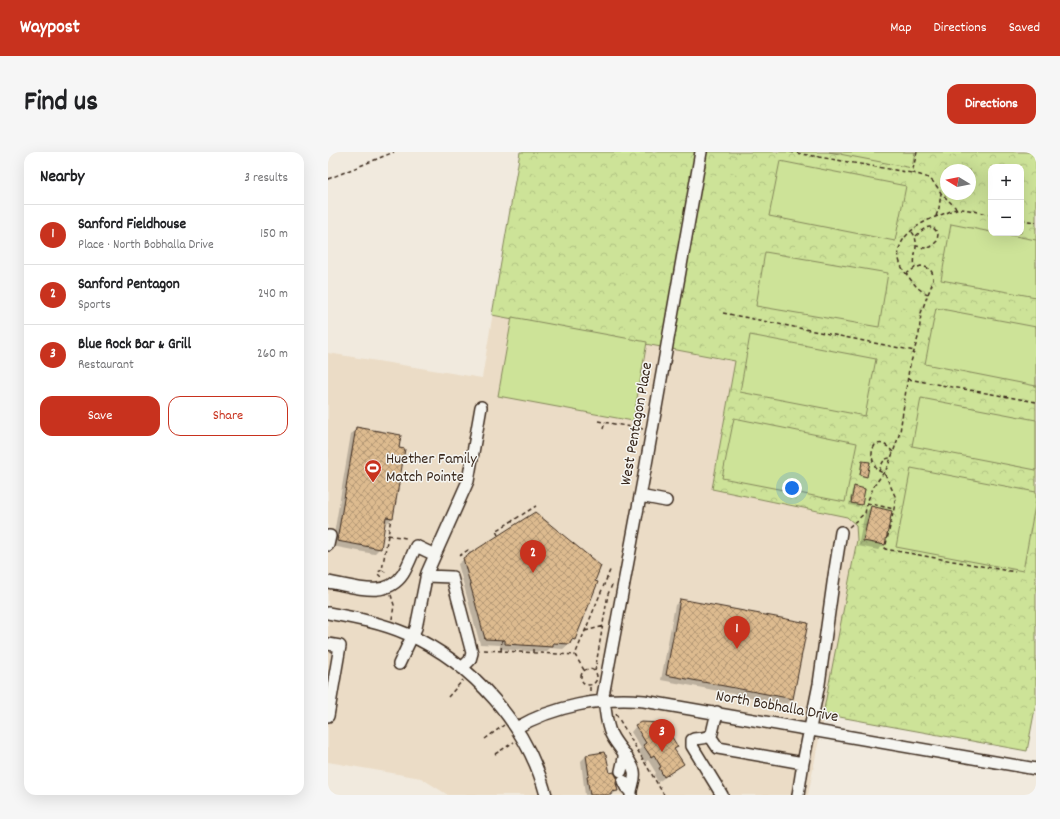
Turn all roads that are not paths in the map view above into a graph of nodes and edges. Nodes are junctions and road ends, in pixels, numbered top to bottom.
1 (701, 152) edge
2 (481, 407) dead end
3 (640, 496) junction
4 (666, 501) dead end
5 (841, 532) road end
6 (328, 536) edge
7 (328, 545) edge
8 (435, 555) junction
9 (426, 576) junction
10 (328, 582) edge
11 (328, 613) edge
12 (412, 637) junction
13 (328, 644) edge
14 (399, 664) dead end
15 (463, 674) junction
16 (603, 701) junction
17 (717, 712) junction
18 (328, 716) edge
19 (516, 728) junction
20 (810, 729) junction
21 (710, 736) junction
22 (624, 753) junction
23 (803, 763) junction
24 (1036, 769) edge
25 (631, 793) edge
26 (546, 795) edge
27 (722, 795) edge
28 (798, 795) edge

1 - 3 street, West Pentagon Place
2 - 8 street
3 - 4 street
3 - 16 street, West Pentagon Place
5 - 20 street
6 - 7 street
8 - 9 street
8 - 10 street
9 - 12 street
9 - 15 street
11 - 12 street
12 - 14 street
12 - 15 street
13 - 18 street
15 - 19 street
16 - 17 street, North Bobhalla Drive
16 - 19 street, North Bobhalla Drive
16 - 22 street
17 - 20 street, North Bobhalla Drive
17 - 21 street
19 - 26 street
20 - 23 street
20 - 24 street, North Bobhalla Drive
21 - 23 street
21 - 27 street
22 - 25 street
22 - 25 street
23 - 28 street

